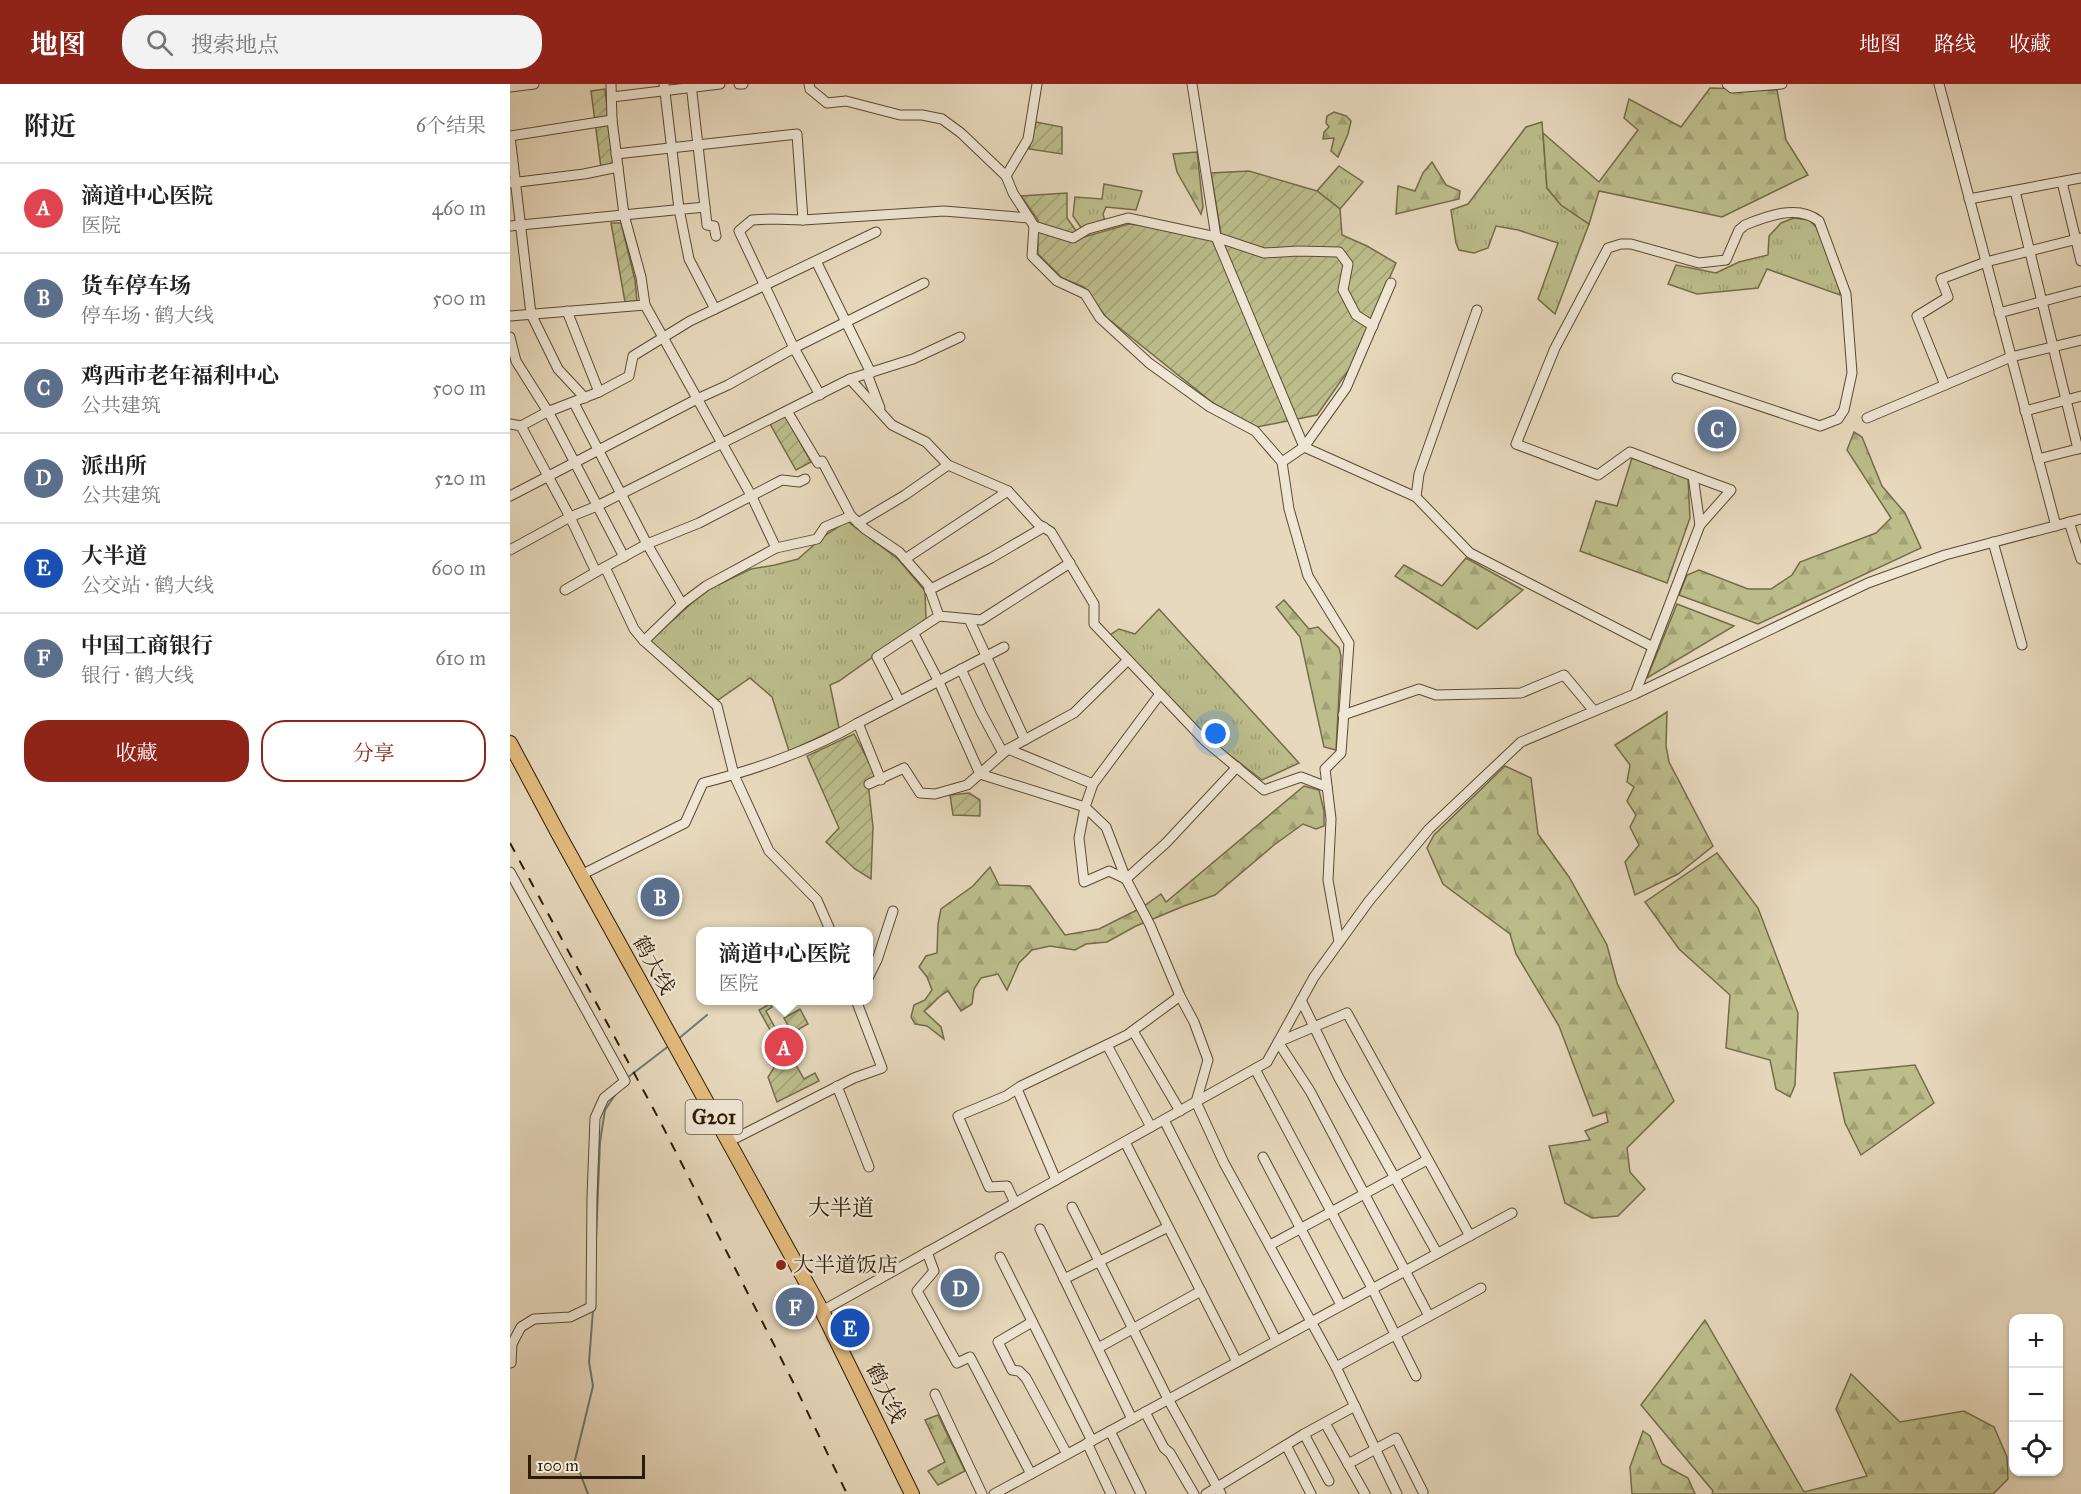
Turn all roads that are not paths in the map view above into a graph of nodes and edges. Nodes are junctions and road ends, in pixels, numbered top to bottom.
1 (534, 84) edge
2 (611, 84) edge
3 (720, 84) edge
4 (808, 84) edge
5 (1037, 84) edge
6 (1192, 84) edge
7 (1727, 84) edge
8 (1782, 84) edge
9 (1939, 84) edge
10 (692, 86) edge
11 (510, 87) edge
12 (665, 88) edge
13 (612, 98) junction
14 (612, 120) junction
15 (698, 145) junction
16 (672, 148) junction
17 (616, 154) junction
18 (618, 167) junction
19 (1006, 176) junction
20 (2081, 178) edge
21 (2062, 182) junction
22 (513, 183) edge
23 (2015, 191) junction
24 (1969, 200) junction
25 (705, 207) junction
26 (679, 210) junction
27 (624, 215) junction
28 (803, 220) junction
29 (1031, 222) junction
30 (520, 225) junction
31 (510, 226) edge
32 (876, 232) dead end
33 (716, 236) dead end
34 (1216, 237) junction
35 (2078, 239) edge
36 (2030, 251) junction
37 (816, 261) junction
38 (2081, 261) edge
39 (1986, 262) junction
40 (924, 283) dead end
41 (1391, 283) dead end
42 (765, 285) junction
43 (2081, 291) edge
44 (2042, 301) junction
45 (645, 305) junction
46 (715, 309) junction
47 (1477, 310) dead end
48 (567, 311) junction
49 (1999, 313) junction
50 (531, 314) junction
51 (510, 316) edge
52 (846, 322) junction
53 (1373, 326) junction
54 (664, 337) junction
55 (960, 337) dead end
56 (510, 338) edge
57 (2081, 340) edge
58 (2053, 347) junction
59 (794, 348) junction
60 (2011, 357) junction
61 (869, 374) junction
62 (1677, 378) dead end
63 (850, 379) junction
64 (1946, 385) junction
65 (599, 392) junction
66 (820, 395) junction
67 (2081, 396) edge
68 (585, 398) junction
69 (697, 399) junction
70 (2066, 400) junction
71 (574, 403) junction
72 (788, 411) junction
73 (2025, 411) junction
74 (547, 412) junction
75 (882, 412) junction
76 (1867, 418) dead end
77 (510, 424) edge
78 (521, 426) junction
79 (721, 444) junction
80 (1305, 447) junction
81 (2079, 448) edge
82 (598, 449) junction
83 (2038, 459) junction
84 (574, 462) junction
85 (1282, 462) junction
86 (948, 465) junction
87 (547, 476) junction
88 (1694, 476) junction
89 (805, 479) dead end
90 (1008, 491) junction
91 (621, 494) junction
92 (510, 496) edge
93 (752, 497) junction
94 (1416, 497) junction
95 (597, 506) junction
96 (851, 516) junction
97 (570, 518) junction
98 (2081, 519) edge
99 (2069, 522) junction
100 (858, 523) junction
101 (1700, 525) junction
102 (2056, 526) junction
103 (1044, 527) junction
104 (1993, 542) junction
105 (647, 544) junction
106 (776, 548) junction
107 (510, 550) edge
108 (624, 557) junction
109 (2081, 558) edge
110 (905, 559) junction
111 (1070, 563) junction
112 (601, 570) junction
113 (565, 590) dead end
114 (929, 590) junction
115 (682, 604) junction
116 (939, 616) junction
117 (969, 619) junction
118 (914, 634) junction
119 (644, 641) junction
120 (2022, 645) dead end
121 (1004, 646) dead end
122 (1653, 647) junction
123 (985, 656) junction
124 (1128, 660) junction
125 (961, 669) junction
126 (938, 680) junction
127 (1161, 694) junction
128 (1635, 694) junction
129 (898, 700) junction
130 (1594, 711) junction
131 (1343, 715) junction
132 (858, 723) junction
133 (1025, 740) junction
134 (510, 743) edge
135 (1006, 751) junction
136 (1237, 767) junction
137 (980, 774) junction
138 (734, 775) junction
139 (882, 780) junction
140 (869, 784) dead end
141 (1093, 784) junction
142 (1327, 787) junction
143 (1086, 807) junction
144 (510, 872) edge
145 (581, 875) junction
146 (1126, 879) junction
147 (893, 911) dead end
148 (829, 927) edge
149 (1339, 942) junction
150 (873, 956) edge
151 (1180, 996) junction
152 (1301, 1000) junction
153 (858, 1005) edge
154 (1313, 1026) junction
155 (1133, 1031) junction
156 (1278, 1042) junction
157 (1107, 1045) junction
158 (1255, 1069) junction
159 (837, 1086) junction
160 (1017, 1089) junction
161 (1196, 1102) junction
162 (1180, 1111) junction
163 (1164, 1120) junction
164 (1151, 1127) junction
165 (728, 1142) junction
166 (1125, 1142) junction
167 (1263, 1156) dead end
168 (1427, 1160) junction
169 (869, 1167) dead end
170 (1395, 1177) junction
171 (1056, 1180) junction
172 (1364, 1194) junction
173 (1015, 1203) junction
174 (1072, 1207) dead end
175 (1331, 1211) junction
176 (1512, 1213) dead end
177 (1168, 1227) junction
178 (1300, 1227) junction
179 (1040, 1228) dead end
180 (1470, 1236) junction
181 (1270, 1245) junction
182 (927, 1252) junction
183 (1437, 1253) junction
184 (1000, 1257) dead end
185 (1100, 1262) junction
186 (1404, 1271) junction
187 (1064, 1279) junction
188 (1372, 1288) junction
189 (1480, 1288) dead end
190 (1201, 1291) junction
191 (1341, 1305) junction
192 (822, 1311) junction
193 (1429, 1316) junction
194 (1032, 1322) junction
195 (1311, 1322) junction
196 (1132, 1328) junction
197 (1395, 1335) junction
198 (1276, 1340) junction
199 (1098, 1348) junction
200 (1237, 1362) junction
201 (511, 1363) edge
202 (1336, 1366) junction
203 (1416, 1376) dead end
204 (935, 1394) dead end
205 (1168, 1399) junction
206 (1354, 1406) junction
207 (1145, 1412) junction
208 (1132, 1419) junction
209 (1325, 1422) junction
210 (1110, 1431) junction
211 (1304, 1434) junction
212 (1089, 1442) junction
213 (1286, 1445) junction
214 (1375, 1450) junction
215 (1066, 1454) junction
216 (1348, 1464) junction
217 (1031, 1474) junction
218 (1329, 1481) dead end
219 (1219, 1491) edge
220 (1423, 1492) dead end
221 (912, 1494) edge
222 (982, 1494) edge
223 (994, 1494) edge
224 (1111, 1494) edge
225 (1141, 1494) edge
226 (1194, 1494) edge
227 (1206, 1494) edge
228 (1311, 1494) edge
229 (1365, 1494) edge
230 (1397, 1494) edge

1 - 11 street
2 - 13 street
3 - 10 street
4 - 19 street
5 - 19 street
6 - 34 street
7 - 8 street
9 - 24 street
10 - 12 street
10 - 15 street
12 - 13 street
12 - 16 street
13 - 14 street
14 - 17 street
14 - 22 street
15 - 16 street
15 - 25 street
15 - 28 street
16 - 17 street
16 - 26 street
17 - 18 street
18 - 22 street
18 - 27 street
19 - 29 street
20 - 21 street
21 - 23 street
21 - 35 street
22 - 30 street
23 - 24 street
23 - 36 street
24 - 39 street
25 - 26 street
25 - 33 street
26 - 27 street
26 - 46 street
27 - 30 street
27 - 45 street
28 - 29 street
28 - 42 street
29 - 34 street
29 - 85 street
30 - 31 street
30 - 50 street
32 - 37 street
34 - 53 street
34 - 80 street
35 - 36 street
35 - 38 street
36 - 39 street
36 - 44 street
37 - 42 street
37 - 52 street
39 - 49 street
39 - 64 street
40 - 52 street
41 - 53 street
42 - 46 street
42 - 59 street
43 - 44 street
44 - 49 street
44 - 58 street
45 - 48 street
45 - 54 street
46 - 54 street
47 - 94 street
48 - 50 street
48 - 65 street
49 - 60 street
50 - 51 street
50 - 68 street
52 - 59 street
52 - 61 street
53 - 80 street
54 - 65 street
54 - 69 street
55 - 61 street
56 - 74 street
57 - 58 street
58 - 60 street
58 - 70 street
59 - 66 street
59 - 69 street
60 - 64 street
60 - 73 street
61 - 63 street
61 - 75 street
62 - 88 street
63 - 66 street
63 - 75 street
64 - 76 street
65 - 68 street
66 - 72 street
67 - 70 street
68 - 71 street
69 - 79 street
69 - 82 street
70 - 73 street
70 - 81 street
71 - 74 street
71 - 82 street
72 - 79 street
72 - 96 street
73 - 83 street
74 - 78 street
74 - 84 street
75 - 86 street
77 - 78 street
78 - 87 street
79 - 91 street
79 - 93 street
80 - 85 street
80 - 94 street
81 - 83 street
82 - 84 street
82 - 91 street
83 - 102 street
84 - 87 street
84 - 95 street
85 - 131 street
86 - 90 street
86 - 100 street
87 - 92 street
87 - 97 street
88 - 101 street
88 - 101 street
89 - 93 street
90 - 103 street
90 - 110 street
91 - 95 street
91 - 105 street
93 - 105 street
93 - 106 street
94 - 122 street
95 - 97 street
95 - 108 street
96 - 100 street
96 - 106 street
97 - 107 street
97 - 112 street
98 - 99 street
99 - 102 street
99 - 109 street
100 - 110 street
101 - 122 street
102 - 104 street
103 - 111 street
103 - 114 street
104 - 120 street
104 - 128 street
105 - 108 street
105 - 115 street
106 - 115 street
108 - 112 street
110 - 114 street
111 - 117 street
111 - 124 street
112 - 113 street
112 - 119 street
114 - 116 street
115 - 119 street
116 - 117 street
116 - 118 street
117 - 123 street
118 - 126 street
118 - 129 street
119 - 138 street
121 - 123 street
122 - 128 street
123 - 125 street
123 - 133 street
124 - 127 street
124 - 133 street
125 - 126 street
125 - 135 street
126 - 129 street
126 - 137 street
127 - 136 street
127 - 141 street
128 - 130 street
129 - 132 street
130 - 131 street
130 - 149 street
131 - 142 street
132 - 138 street
132 - 139 street
133 - 135 street
134 - 145 highway, 鹤大线 / G201
135 - 137 street
135 - 141 street
136 - 142 street
136 - 146 street
137 - 139 street
137 - 143 street
138 - 145 street
138 - 148 street
139 - 140 street
141 - 143 street
142 - 149 street
143 - 146 street
143 - 146 street
144 - 201 street
145 - 165 highway, 鹤大线 / G201
146 - 151 street
147 - 150 street
149 - 152 street
151 - 155 street
151 - 161 street
152 - 154 street
152 - 156 street
153 - 159 street
154 - 156 street
154 - 168 street
154 - 170 street
155 - 157 street
155 - 162 street
156 - 158 street
156 - 172 street
157 - 160 street
157 - 164 street
158 - 161 street
158 - 175 street
159 - 165 street
159 - 169 street
160 - 171 street
160 - 173 street
161 - 162 street
161 - 181 street
162 - 163 street
163 - 164 street
163 - 198 street
164 - 166 street
165 - 192 highway, 鹤大线 / G201
166 - 171 street
166 - 177 street
167 - 178 street
168 - 170 street
168 - 180 street
170 - 172 street
170 - 183 street
171 - 173 street
172 - 175 street
172 - 186 street
173 - 182 street
174 - 185 street
175 - 178 street
175 - 188 street
176 - 180 street
177 - 185 street
177 - 190 street
178 - 181 street
178 - 191 street
179 - 187 street
180 - 183 street
181 - 195 street
182 - 192 street
182 - 217 street
183 - 186 street
184 - 194 street
185 - 187 street
185 - 196 street
186 - 188 street
186 - 193 street
187 - 199 street
188 - 191 street
188 - 197 street
189 - 193 street
190 - 196 street
190 - 200 street
191 - 195 street
192 - 221 highway, 鹤大线 / G201
193 - 197 street
194 - 212 street
194 - 215 street
195 - 198 street
195 - 202 street
196 - 199 street
196 - 205 street
197 - 202 street
197 - 203 street
198 - 200 street
199 - 208 street
200 - 205 street
202 - 206 street
204 - 222 street
205 - 207 street
205 - 219 street
206 - 209 street
206 - 214 street
207 - 208 street
207 - 226 street
208 - 210 street
209 - 211 street
209 - 216 street
210 - 212 street
210 - 225 street
211 - 213 street
211 - 218 street
212 - 215 street
212 - 224 street
213 - 219 street
213 - 228 street
214 - 216 street
214 - 220 street
214 - 230 street
215 - 217 street
216 - 229 street
217 - 223 street
219 - 227 street

